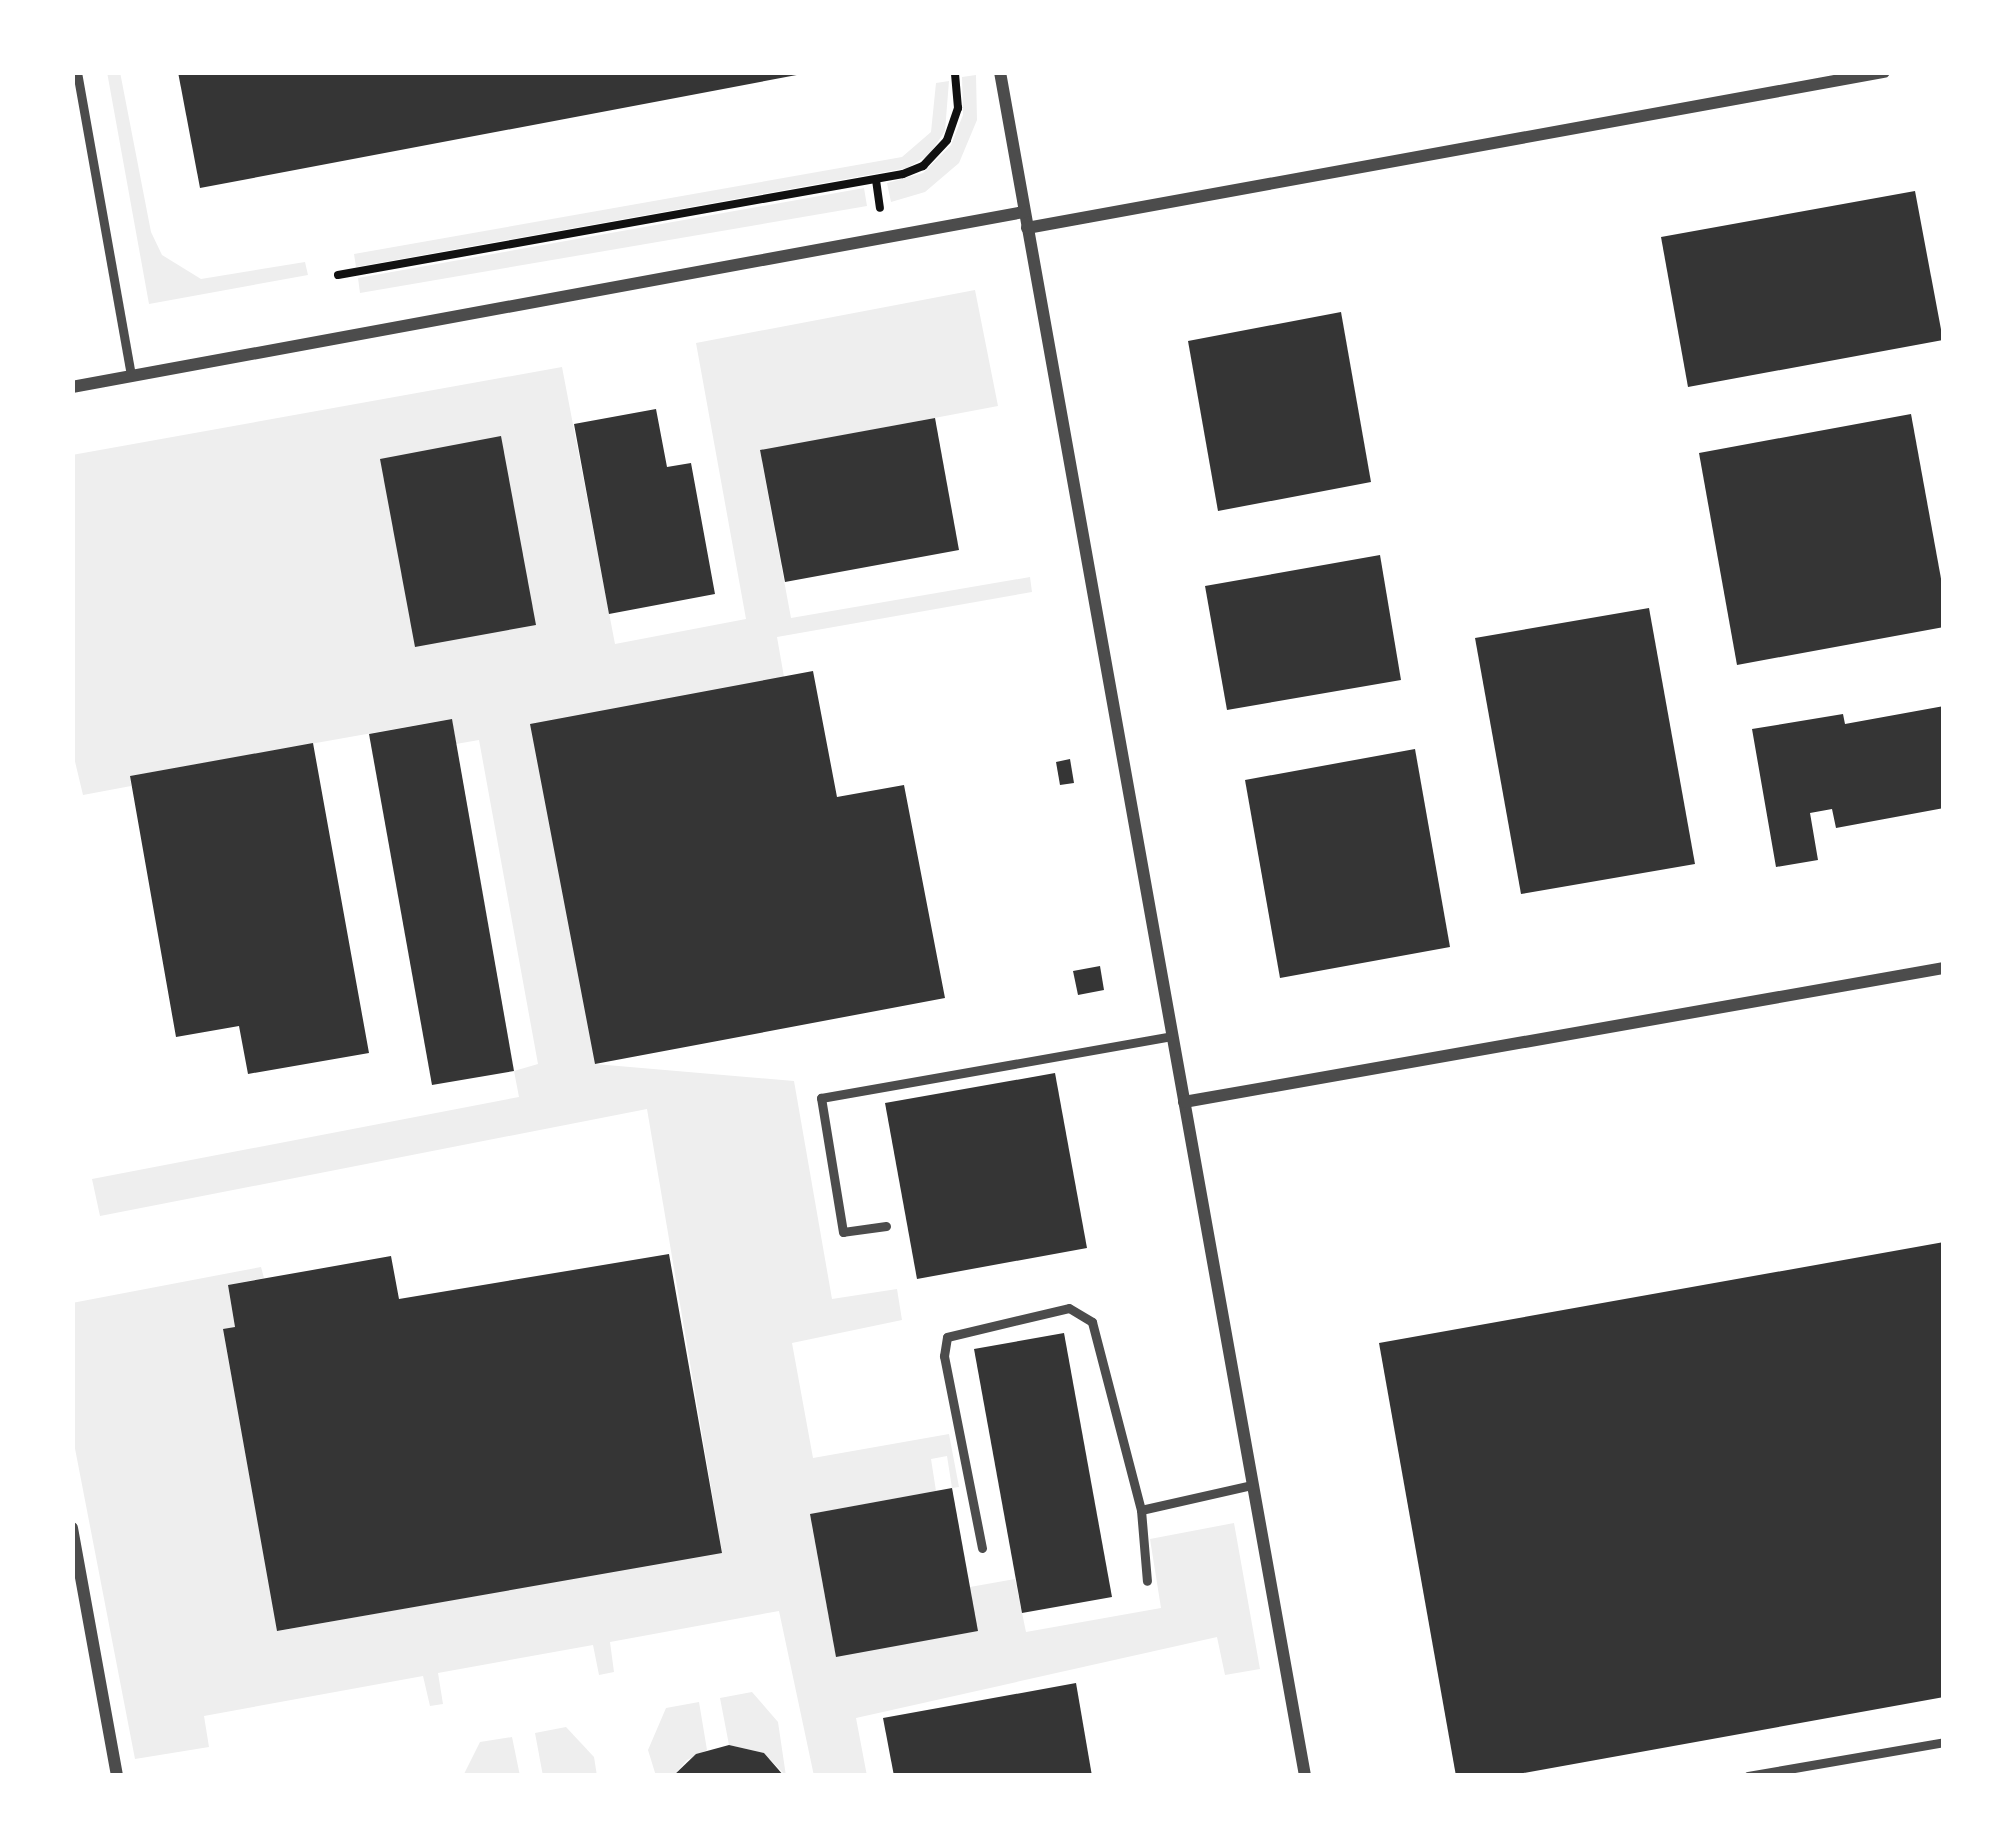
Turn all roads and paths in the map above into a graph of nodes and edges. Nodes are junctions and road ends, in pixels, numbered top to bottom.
1 (77, 72) edge
2 (955, 72) edge
3 (1000, 72) edge
4 (1884, 72) edge
5 (1024, 212) junction
6 (1027, 228) junction
7 (338, 275) dead end
8 (131, 376) junction
9 (72, 387) edge
10 (1944, 968) edge
11 (1172, 1036) junction
12 (1184, 1102) junction
13 (886, 1226) dead end
14 (1252, 1485) junction
15 (1142, 1510) junction
16 (72, 1528) edge
17 (982, 1548) dead end
18 (1147, 1581) dead end
19 (1944, 1742) edge
20 (117, 1776) edge
21 (1304, 1776) edge
22 (1748, 1776) edge

1 - 8 lane
2 - 7 path
3 - 5 street
4 - 6 street
5 - 6 street
5 - 8 street
6 - 11 street
8 - 9 street
10 - 12 street
11 - 12 street
11 - 13 lane
12 - 14 street
14 - 15 lane
14 - 21 street
15 - 17 lane
15 - 18 lane
16 - 20 street
19 - 22 lane

